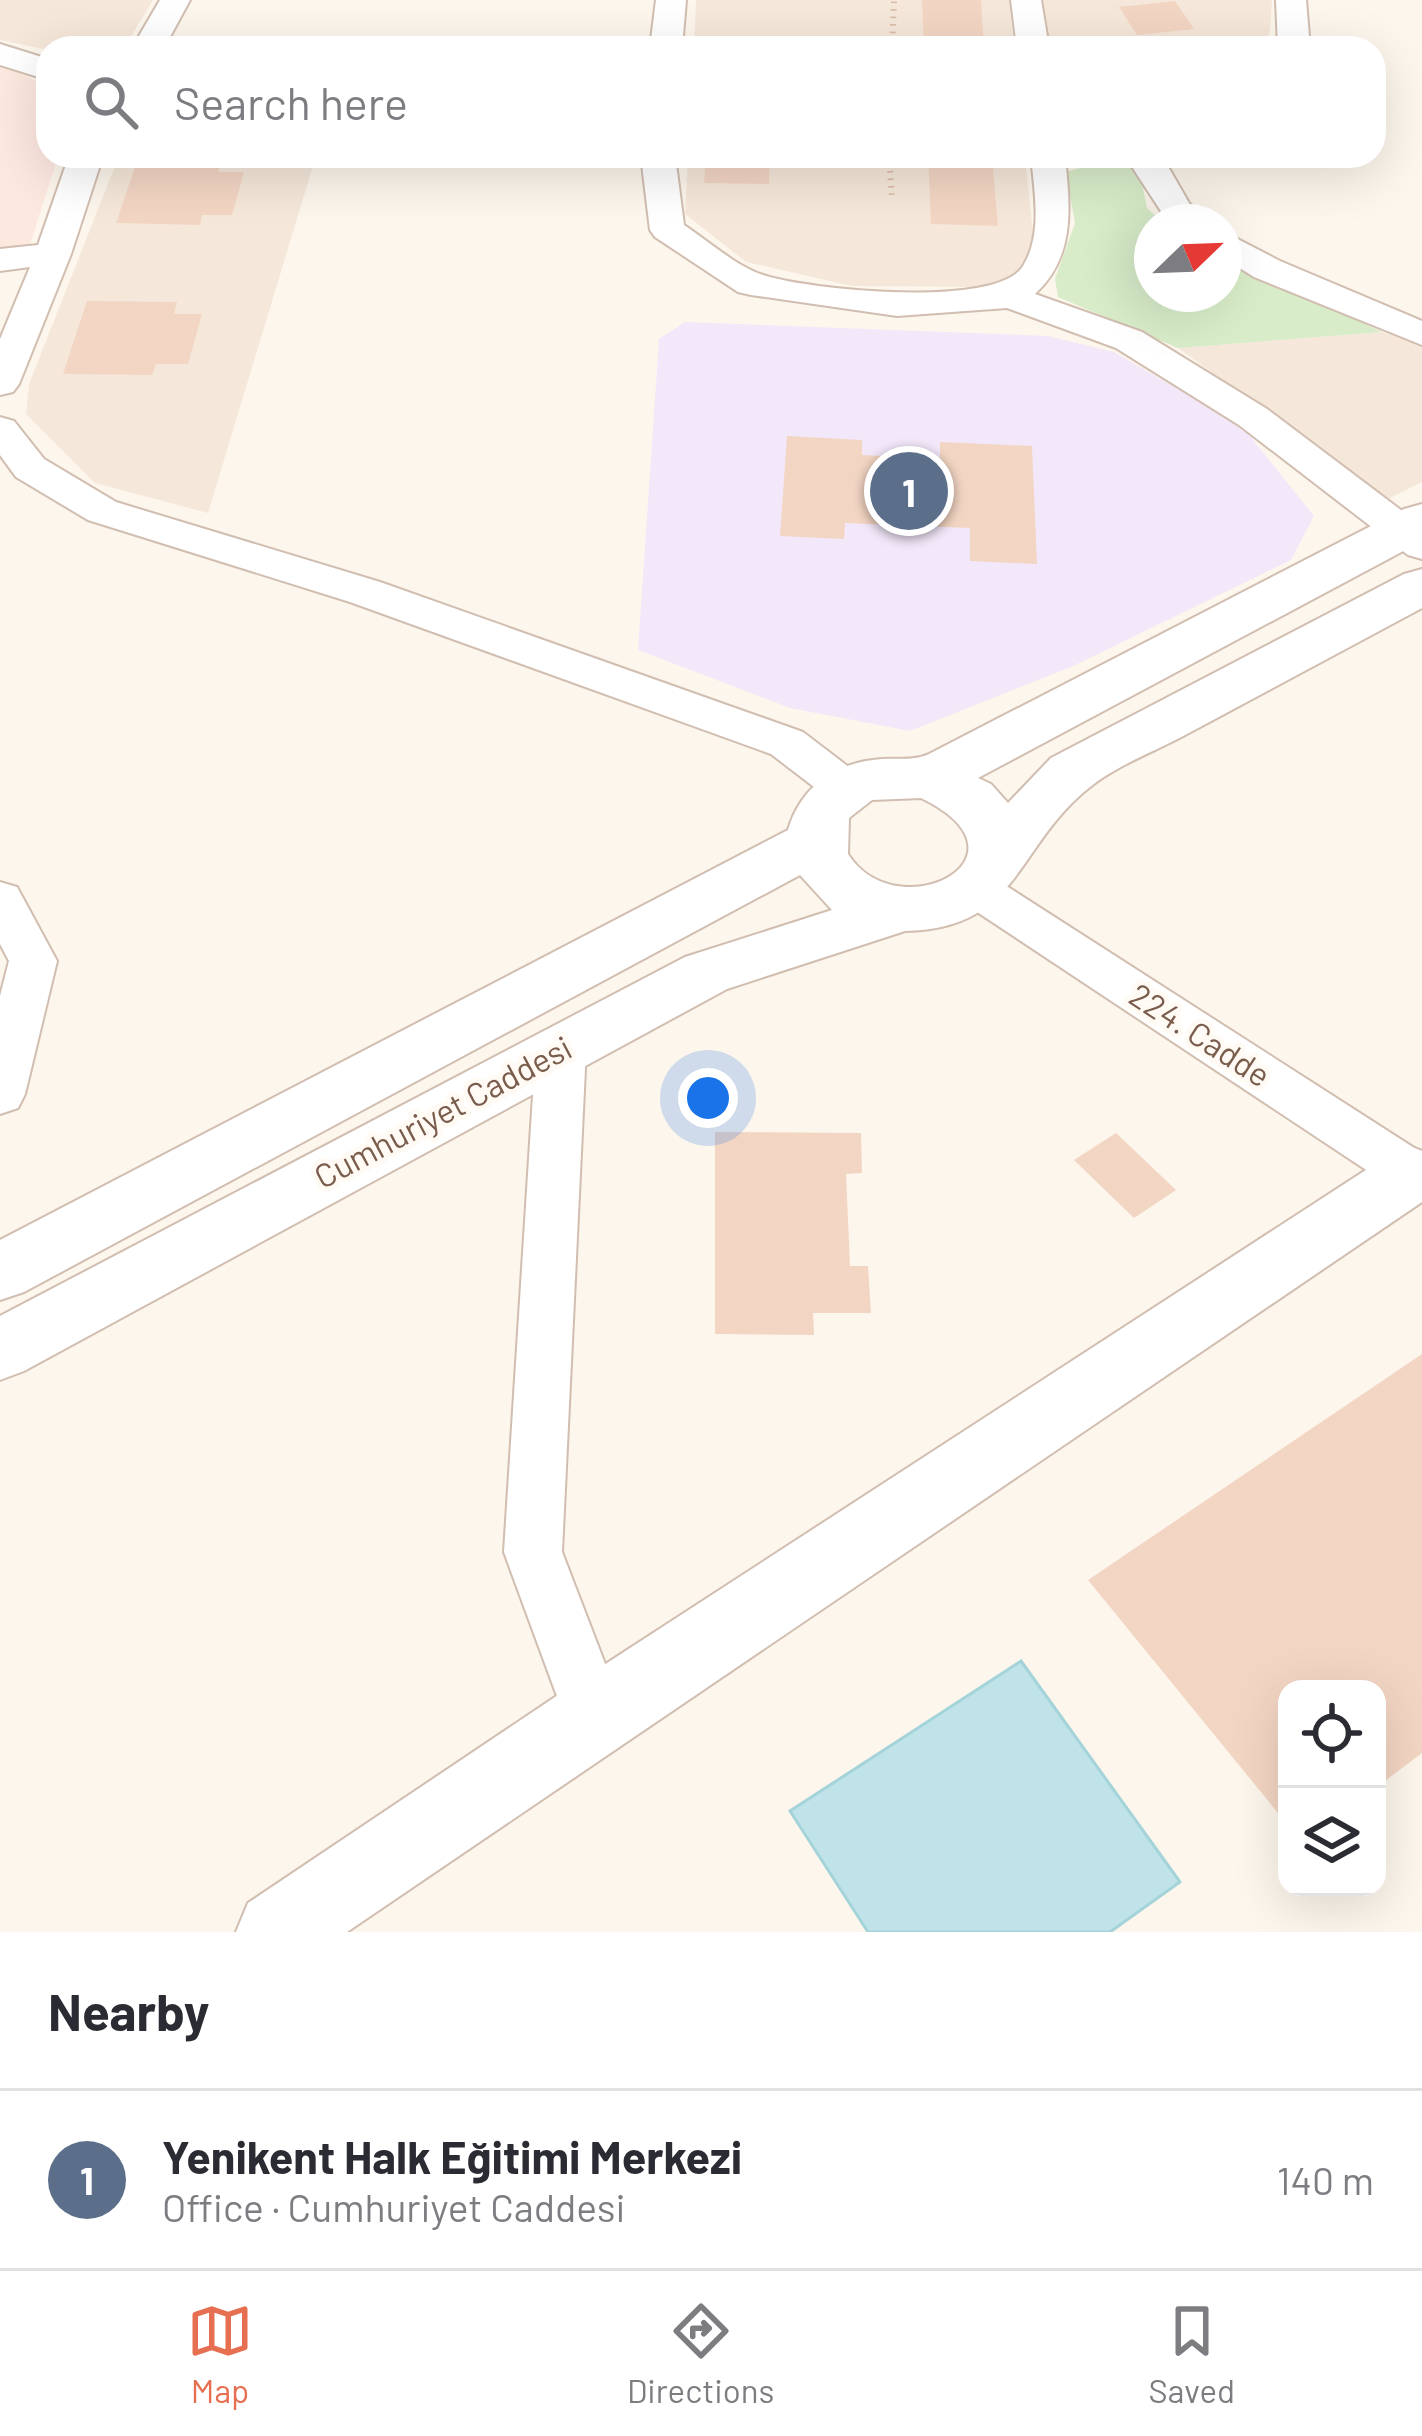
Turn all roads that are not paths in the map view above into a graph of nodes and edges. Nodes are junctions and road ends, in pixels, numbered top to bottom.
1 (175, 0) edge
2 (671, 0) edge
3 (1026, 0) edge
4 (1291, 0) edge
5 (155, 36) edge
6 (667, 36) edge
7 (1031, 36) edge
8 (1293, 36) edge
9 (0, 54) edge
10 (36, 66) edge
11 (82, 168) edge
12 (659, 168) edge
13 (1054, 168) edge
14 (1153, 168) edge
15 (1169, 204) edge
16 (53, 254) junction
17 (1242, 254) edge
18 (0, 260) edge
19 (1010, 297) junction
20 (1422, 334) edge
21 (0, 384) edge
22 (0, 429) edge
23 (1415, 532) edge
24 (1422, 586) edge
25 (927, 777) junction
26 (848, 789) junction
27 (816, 841) junction
28 (990, 868) junction
29 (0, 899) edge
30 (901, 910) junction
31 (561, 1048) junction
32 (0, 1094) edge
33 (1417, 1177) edge
34 (0, 1272) edge
35 (0, 1350) edge
36 (594, 1716) junction
37 (278, 1932) edge

1 - 5 street
2 - 6 street
3 - 7 street
4 - 8 street
9 - 10 street
11 - 16 street
12 - 19 street
13 - 19 street
14 - 15 street
16 - 18 street
16 - 21 street
17 - 20 street
19 - 23 street
22 - 26 street
23 - 25 street
24 - 28 street
25 - 26 street
25 - 28 street
26 - 27 street
27 - 30 street
27 - 34 street, Cumhuriyet Caddesi
28 - 30 street
28 - 33 street, 224. Cadde
29 - 32 street
30 - 31 street, Cumhuriyet Caddesi
31 - 35 street, Cumhuriyet Caddesi
31 - 36 street
33 - 36 street
36 - 37 street

